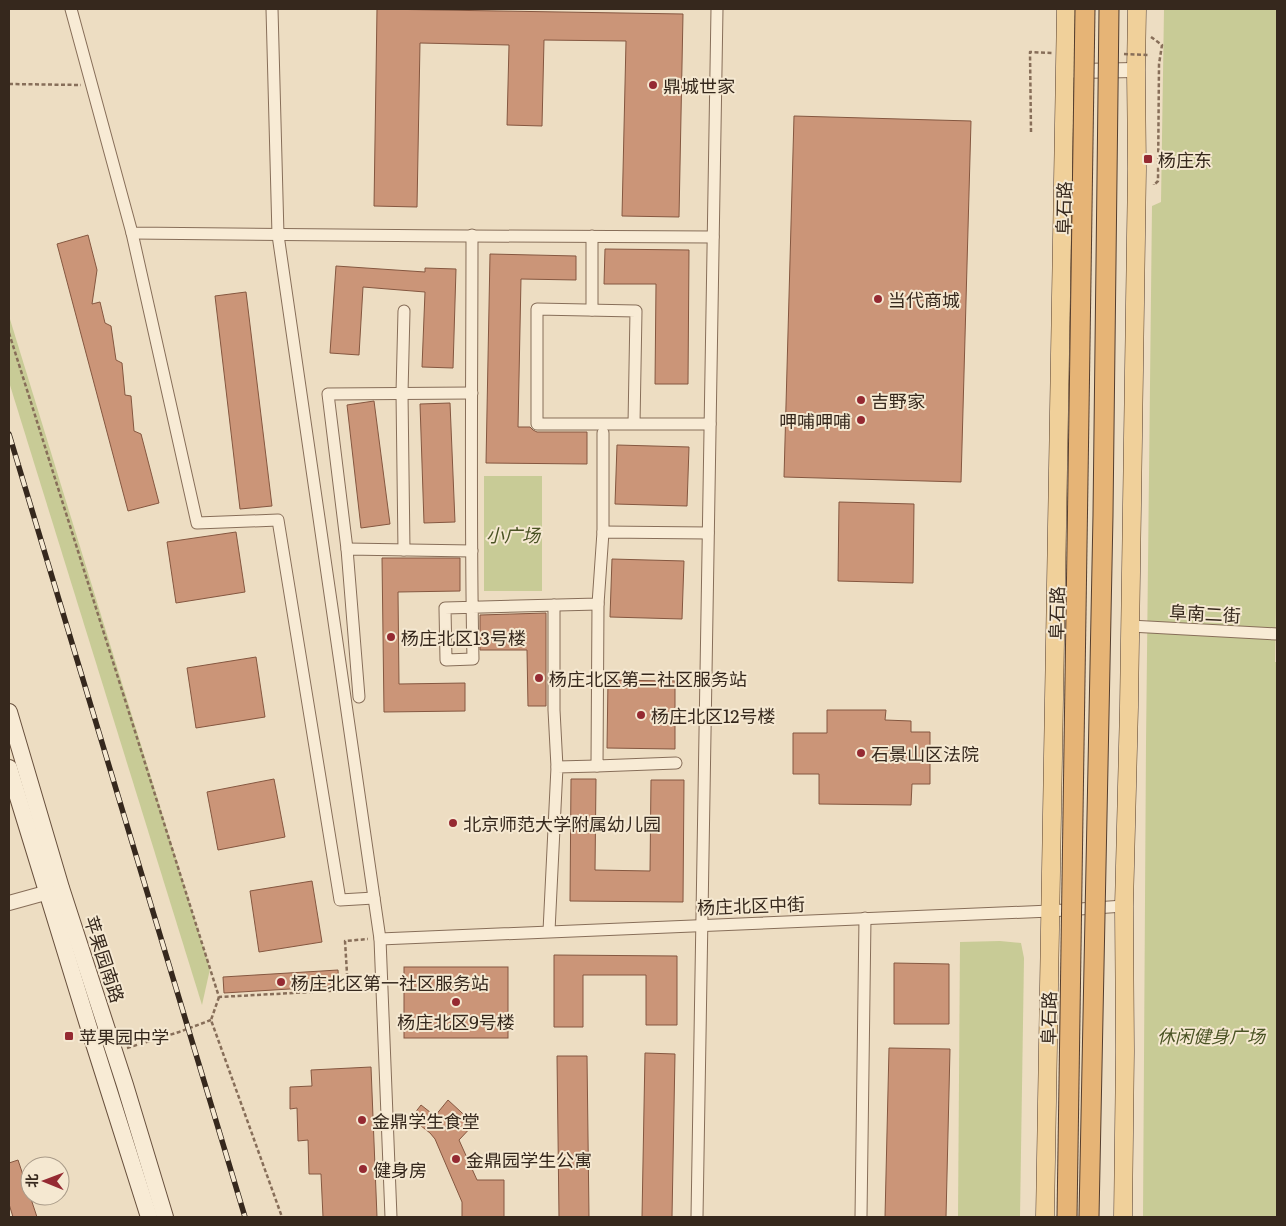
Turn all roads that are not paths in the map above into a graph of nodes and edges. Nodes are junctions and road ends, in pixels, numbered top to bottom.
1 (71, 9) edge
2 (272, 9) edge
3 (716, 9) edge
4 (1066, 9) edge
5 (1084, 9) edge
6 (1109, 9) edge
7 (1137, 9) edge
8 (1136, 70) junction
9 (1066, 71) junction
10 (132, 233) junction
11 (278, 235) junction
12 (472, 235) junction
13 (592, 236) junction
14 (713, 237) junction
15 (592, 310) junction
16 (404, 311) dead end
17 (402, 393) junction
18 (472, 393) junction
19 (634, 424) junction
20 (710, 424) junction
21 (603, 433) dead end
22 (603, 532) junction
23 (708, 533) junction
24 (347, 549) junction
25 (404, 550) junction
26 (472, 551) junction
27 (598, 604) junction
28 (554, 605) junction
29 (472, 607) junction
30 (1130, 626) junction
31 (1277, 634) edge
32 (359, 697) dead end
33 (9, 712) edge
34 (676, 763) dead end
35 (597, 766) junction
36 (557, 767) junction
37 (9, 768) edge
38 (54, 890) junction
39 (374, 898) junction
40 (9, 904) edge
41 (1124, 906) junction
42 (1050, 910) junction
43 (865, 918) junction
44 (702, 924) junction
45 (550, 931) junction
46 (380, 939) junction
47 (149, 1217) edge
48 (165, 1217) edge
49 (391, 1217) edge
50 (697, 1217) edge
51 (861, 1217) edge
52 (1045, 1217) edge
53 (1067, 1217) edge
54 (1089, 1217) edge
55 (1123, 1217) edge

1 - 10 street
2 - 11 street
3 - 14 street
4 - 9 main road, 阜石路
5 - 53 highway, 阜石路, bridge
6 - 54 highway, bridge
7 - 8 main road
8 - 9 street
8 - 30 main road
9 - 42 main road, 阜石路
10 - 11 street
10 - 39 street
11 - 12 street
11 - 39 street
12 - 13 street
12 - 18 street
13 - 14 street
13 - 15 street
14 - 20 street
15 - 19 street
15 - 19 street
16 - 17 street
17 - 18 street
17 - 24 street
17 - 25 street
18 - 26 street
19 - 20 street
20 - 23 street
21 - 22 street
22 - 23 street
22 - 27 street
23 - 44 street
24 - 25 street
24 - 32 street
25 - 26 street
26 - 29 street
27 - 28 street
27 - 35 street
28 - 29 street
28 - 36 street
29 - 29 street
30 - 31 street, 阜南二街
30 - 41 main road
33 - 38 main road, 苹果园南路
34 - 35 street
35 - 36 street
36 - 45 street
37 - 38 main road, 苹果园南路
38 - 40 street
38 - 47 main road, 苹果园南路
38 - 48 main road, 苹果园南路
39 - 46 street
41 - 42 street, 杨庄北区中街
41 - 55 main road
42 - 43 street, 杨庄北区中街
42 - 52 main road, 阜石路
43 - 44 street, 杨庄北区中街
43 - 51 street
44 - 45 street, 杨庄北区中街
44 - 50 street
45 - 46 street, 杨庄北区中街
46 - 49 street

